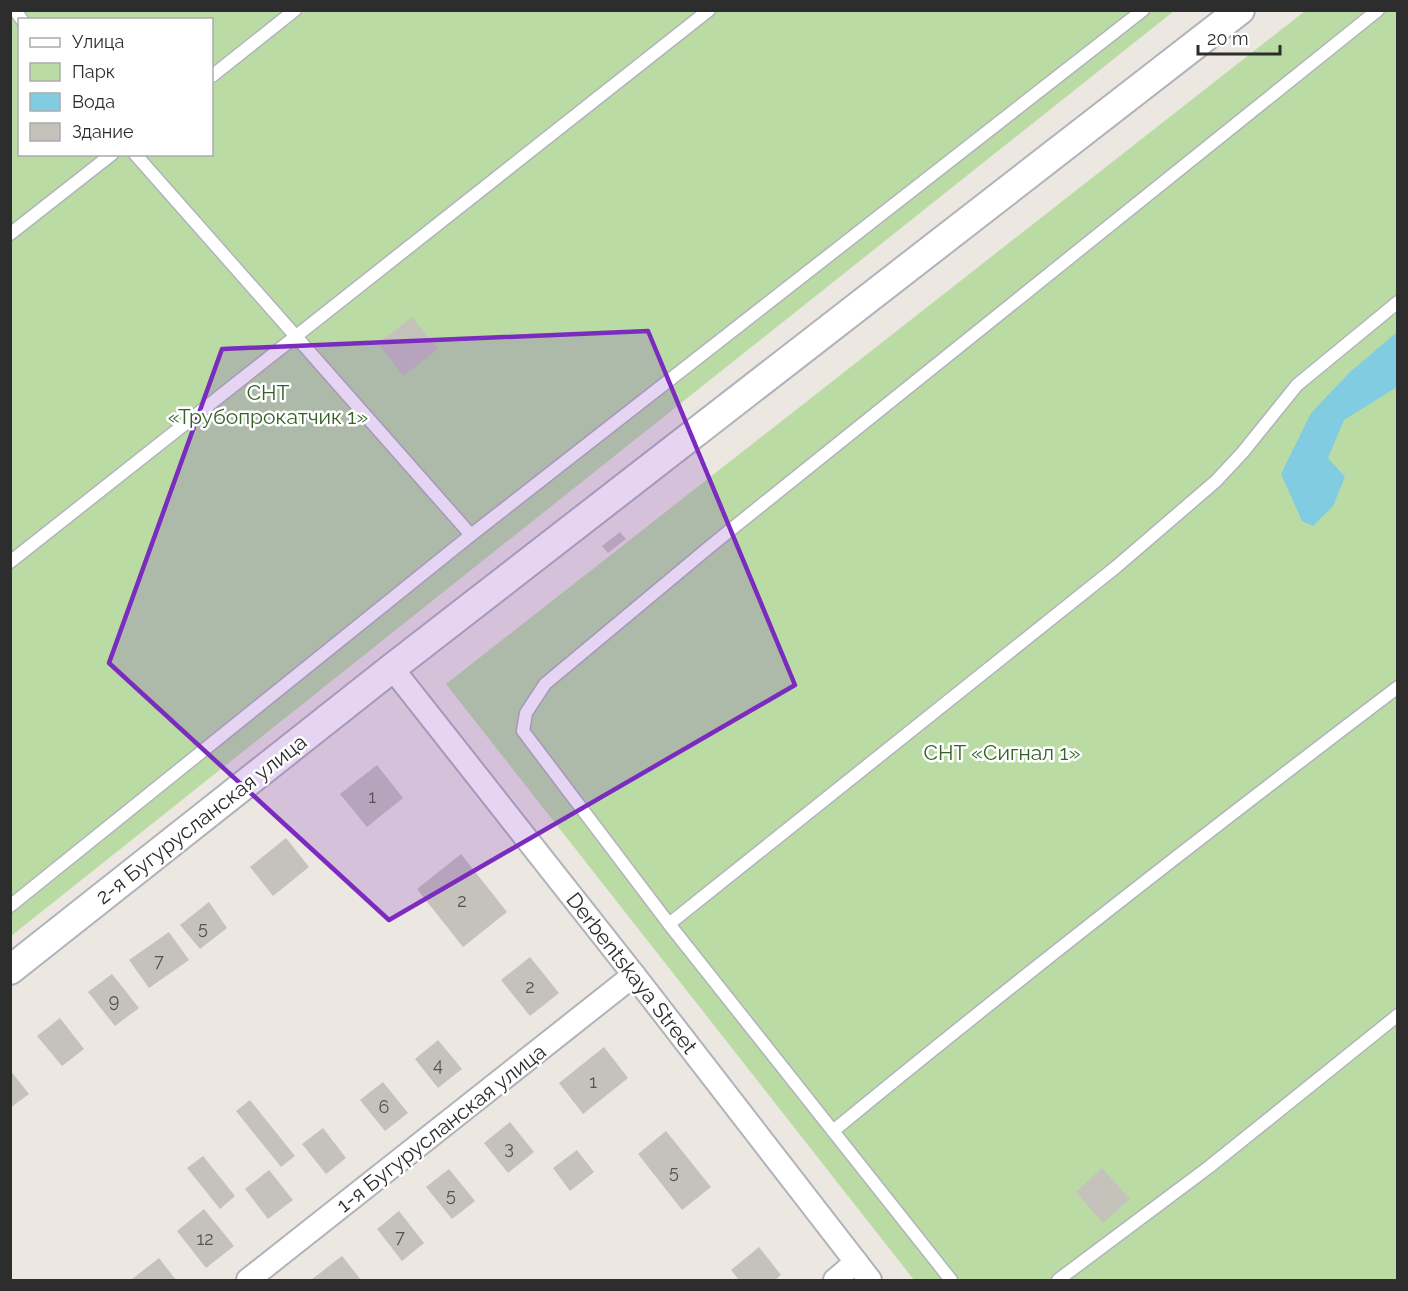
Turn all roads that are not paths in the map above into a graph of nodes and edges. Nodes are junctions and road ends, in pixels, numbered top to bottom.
1 (295, 10) edge
2 (710, 10) edge
3 (1143, 10) edge
4 (1240, 10) edge
5 (1378, 10) edge
6 (213, 75) edge
7 (109, 156) edge
8 (137, 156) edge
9 (10, 234) edge
10 (1398, 302) edge
11 (296, 337) junction
12 (471, 535) junction
13 (10, 562) edge
14 (392, 668) junction
15 (1398, 687) edge
16 (10, 906) edge
17 (669, 924) junction
18 (10, 970) edge
19 (634, 975) junction
20 (1398, 1015) edge
21 (833, 1131) junction
22 (856, 1262) junction
23 (248, 1281) edge
24 (835, 1281) edge
25 (870, 1281) edge
26 (951, 1281) edge
27 (1059, 1281) edge

1 - 6 lane
2 - 11 lane
3 - 12 lane
4 - 14 street, 2-я Бугурусланская улица
5 - 17 lane
7 - 9 lane
8 - 11 lane
10 - 17 lane
11 - 12 lane
11 - 13 lane
12 - 16 lane
14 - 18 street, 2-я Бугурусланская улица
14 - 19 street, Derbentskaya Street
15 - 21 lane
17 - 21 lane
19 - 22 street, Derbentskaya Street
19 - 23 street, 1-я Бугурусланская улица
20 - 27 lane
21 - 26 lane
22 - 24 street
22 - 25 street, Derbentskaya Street

